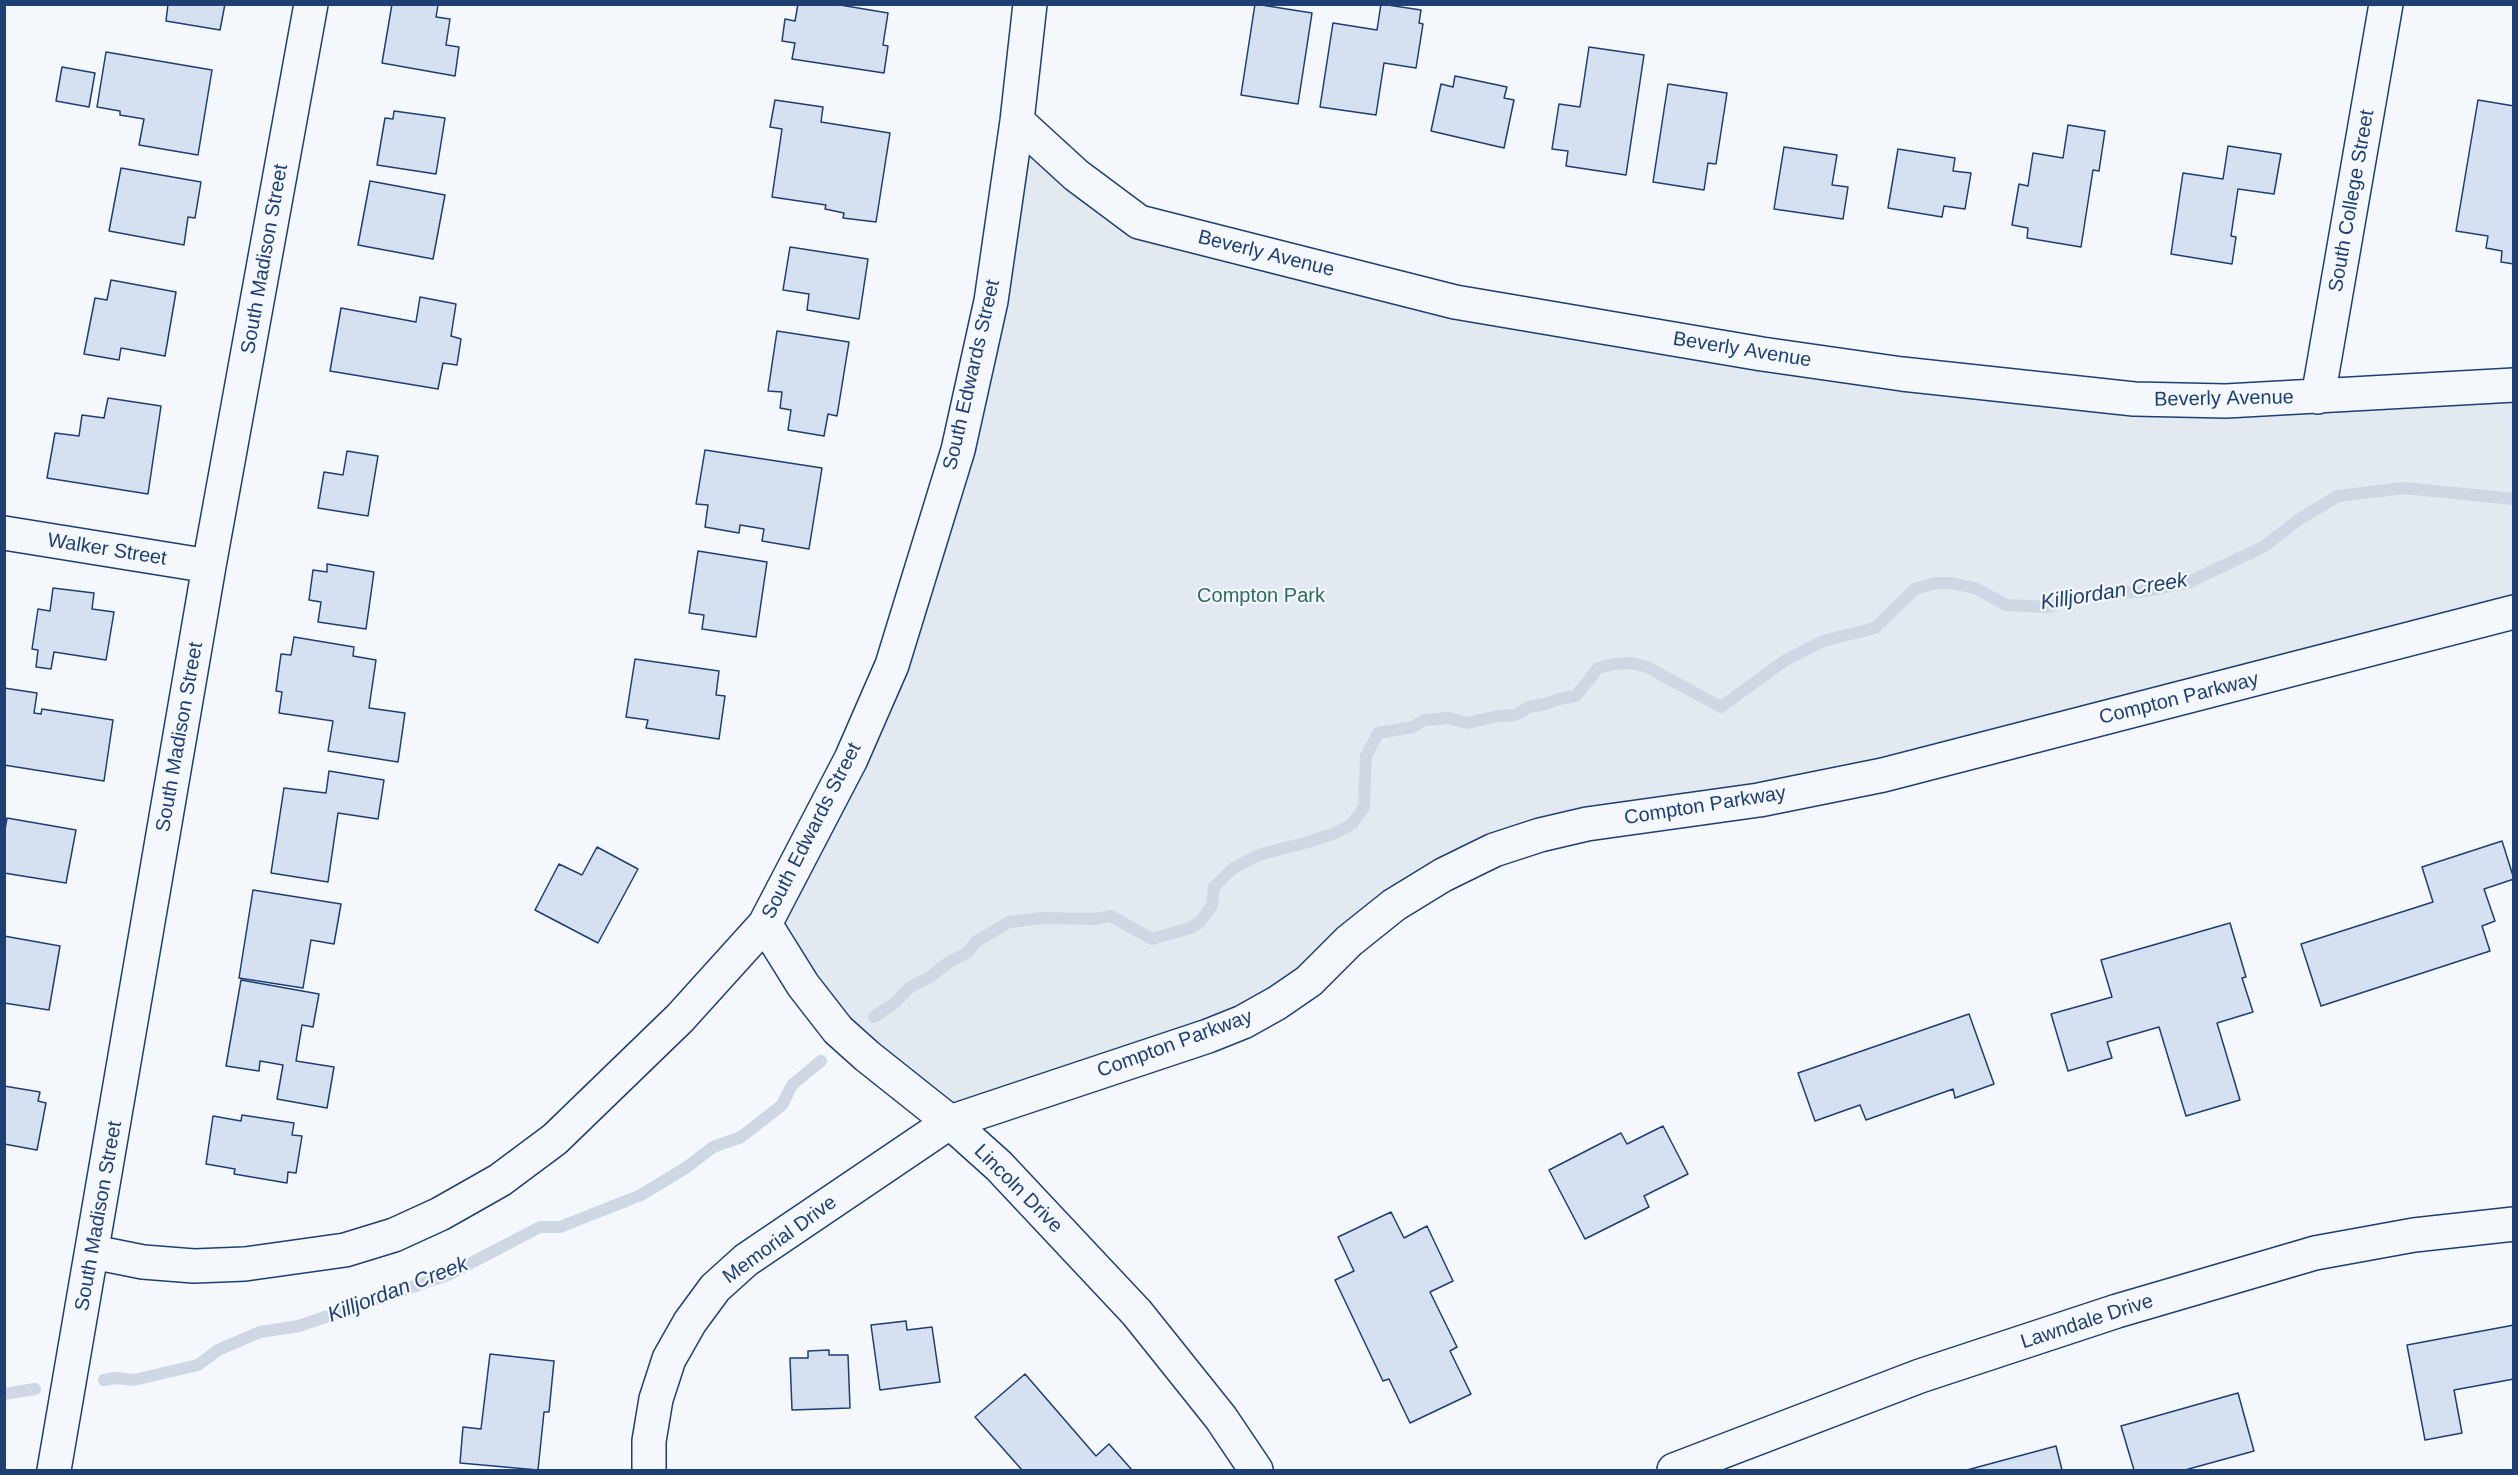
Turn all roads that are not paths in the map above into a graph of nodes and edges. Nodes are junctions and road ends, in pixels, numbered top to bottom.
1 (311, 4) edge
2 (1029, 4) edge
3 (2386, 4) edge
4 (1017, 121) junction
5 (2514, 385) edge
6 (2318, 397) junction
7 (4, 533) edge
8 (209, 566) junction
9 (2514, 612) edge
10 (765, 924) junction
11 (950, 1122) junction
12 (2514, 1224) edge
13 (93, 1252) junction
14 (54, 1470) edge
15 (649, 1470) edge
16 (1256, 1470) edge
17 (1674, 1470) edge

1 - 8 street, South Madison Street
2 - 4 street, South Edwards Street
3 - 6 street, South College Street
4 - 6 street, Beverly Avenue
4 - 10 street, South Edwards Street
5 - 6 street, Beverly Avenue
7 - 8 street, Walker Street
8 - 13 street, South Madison Street
9 - 11 street, Compton Parkway
10 - 11 street, Lincoln Drive
10 - 13 street, South Edwards Street
11 - 15 street, Memorial Drive
11 - 16 street, Lincoln Drive
12 - 17 street, Lawndale Drive
13 - 14 street, South Madison Street

